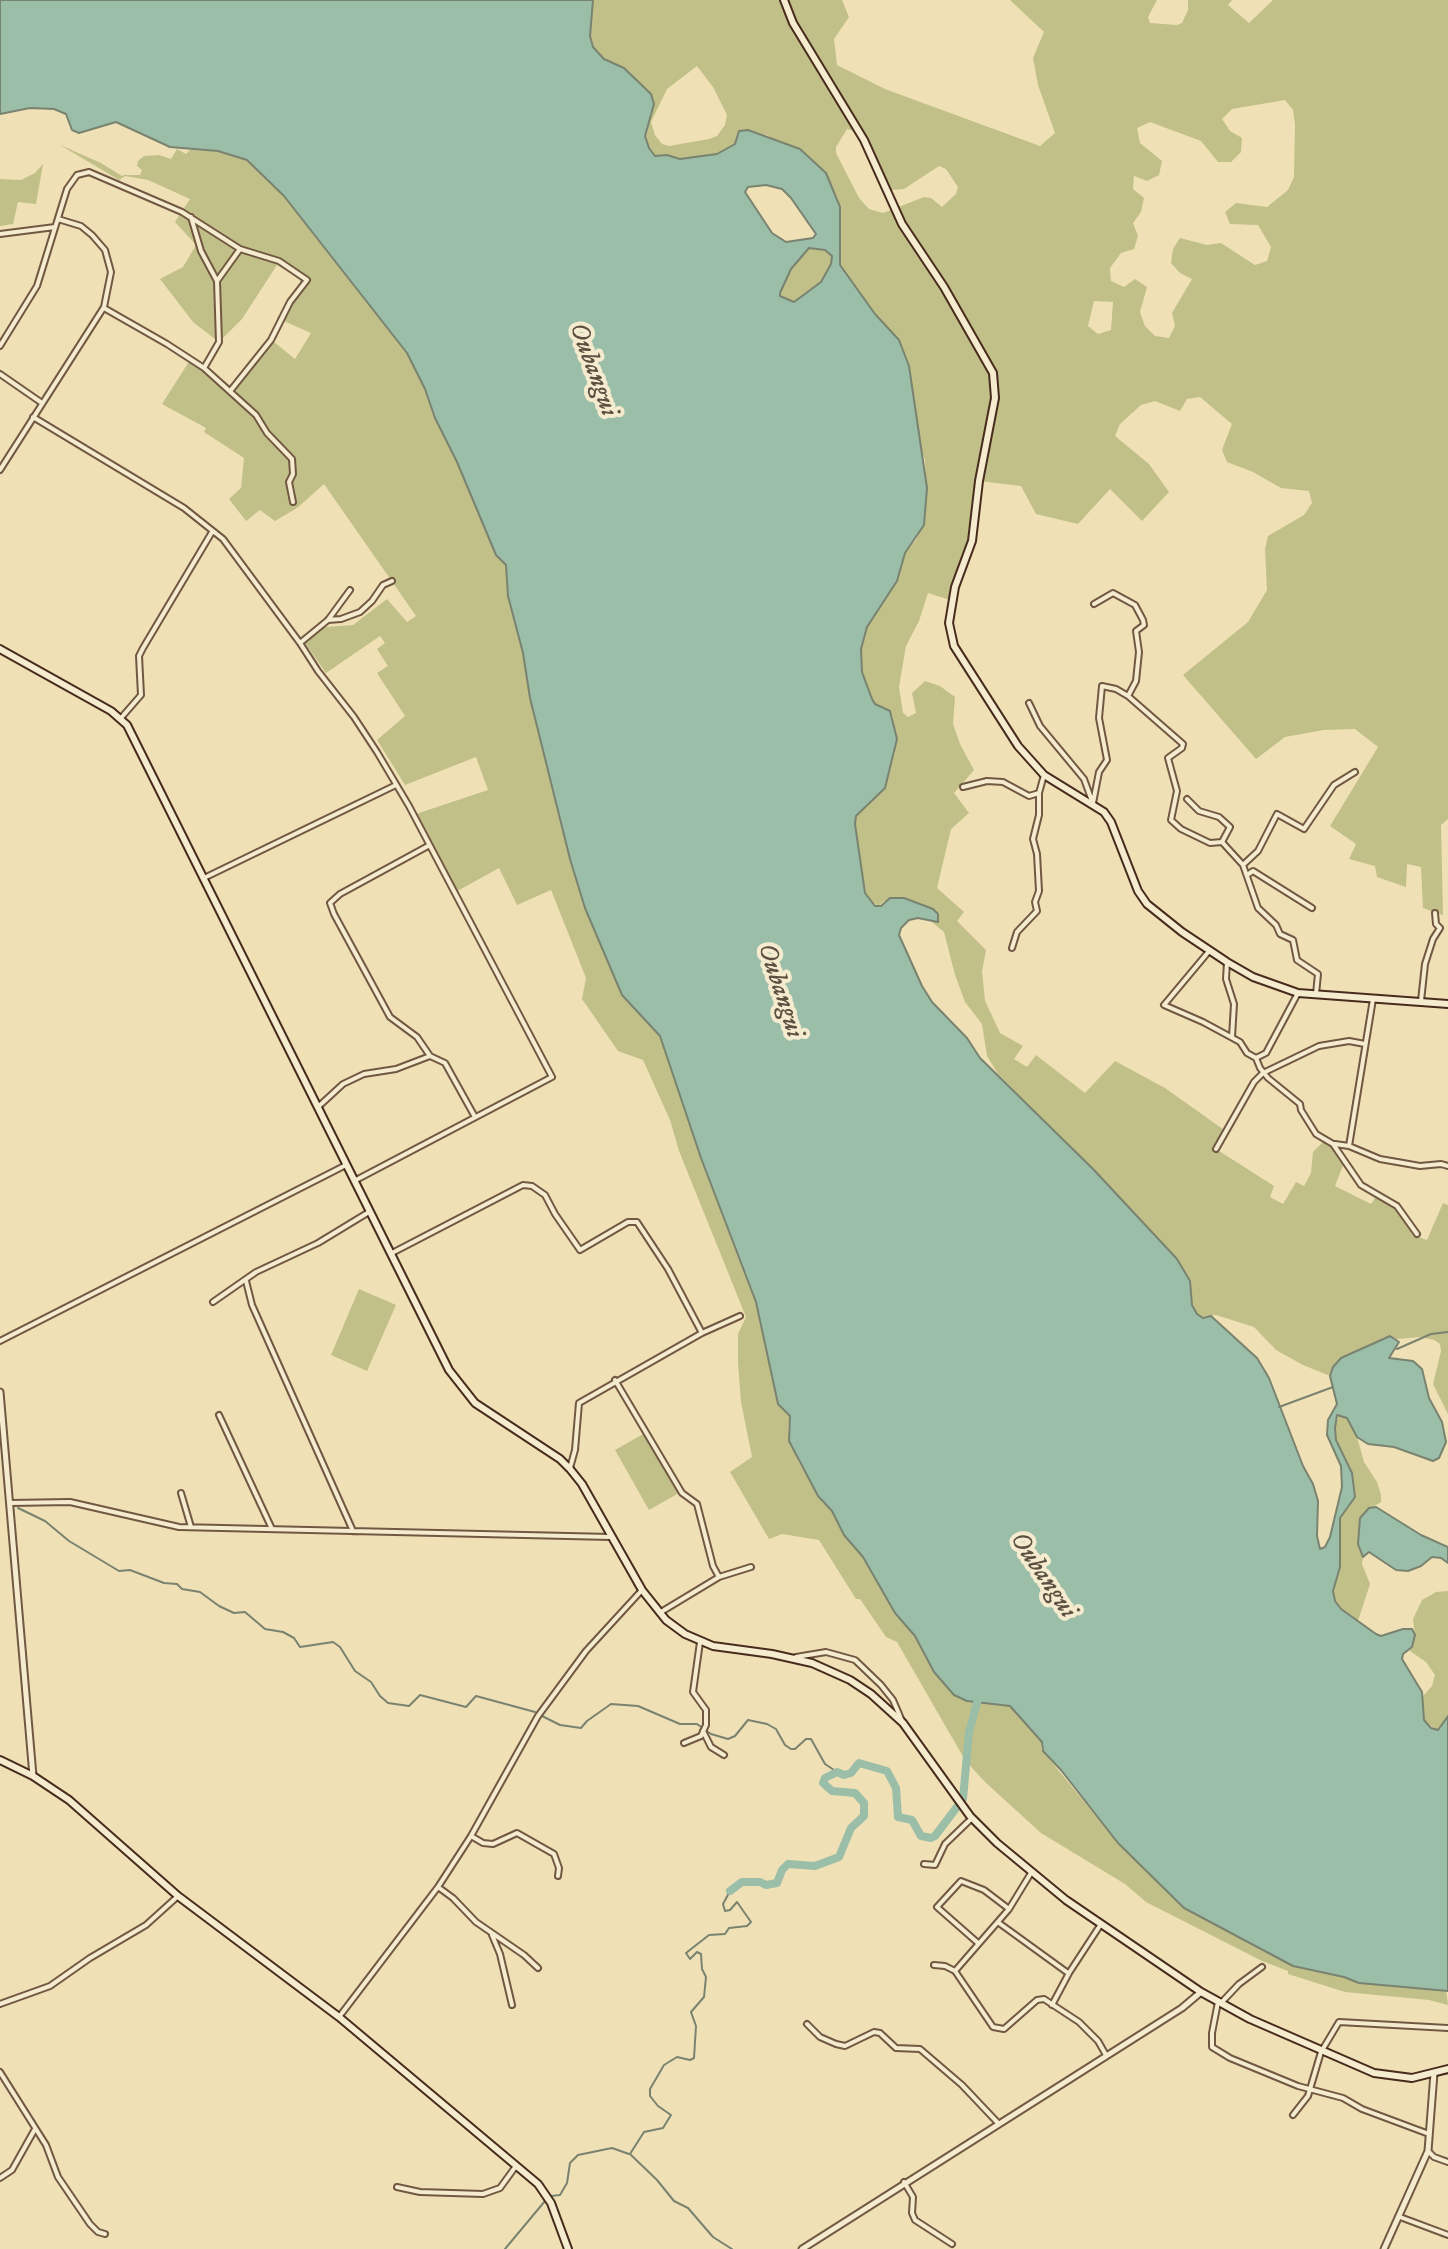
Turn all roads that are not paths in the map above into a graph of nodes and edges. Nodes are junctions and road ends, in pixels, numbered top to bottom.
1 (784, 0) edge
2 (191, 217) junction
3 (57, 219) junction
4 (55, 227) junction
5 (0, 234) edge
6 (240, 249) junction
7 (217, 281) junction
8 (104, 307) junction
9 (0, 346) edge
10 (204, 368) junction
11 (0, 374) edge
12 (231, 390) junction
13 (42, 403) junction
14 (33, 417) junction
15 (0, 470) edge
16 (293, 502) dead end
17 (212, 532) junction
18 (392, 581) dead end
19 (350, 590) dead end
20 (1094, 604) dead end
21 (328, 620) junction
22 (300, 643) junction
23 (0, 649) edge
24 (1128, 696) junction
25 (1029, 703) dead end
26 (121, 718) junction
27 (1355, 772) dead end
28 (1044, 775) junction
29 (397, 785) junction
30 (963, 787) dead end
31 (1039, 793) junction
32 (1187, 799) dead end
33 (1093, 803) junction
34 (1222, 842) junction
35 (429, 846) junction
36 (1243, 865) junction
37 (1247, 875) junction
38 (204, 878) junction
39 (1312, 908) dead end
40 (1435, 913) dead end
41 (1012, 948) dead end
42 (1210, 950) junction
43 (1227, 962) junction
44 (1298, 993) junction
45 (1316, 994) junction
46 (1373, 999) junction
47 (1421, 1002) junction
48 (1448, 1004) edge
49 (1232, 1038) junction
50 (1365, 1044) junction
51 (430, 1056) junction
52 (1256, 1058) junction
53 (1263, 1073) junction
54 (317, 1107) junction
55 (475, 1117) junction
56 (1333, 1144) junction
57 (1349, 1146) junction
58 (1216, 1149) dead end
59 (348, 1164) junction
60 (1448, 1166) edge
61 (356, 1180) junction
62 (371, 1211) junction
63 (1417, 1234) dead end
64 (392, 1253) junction
65 (246, 1281) junction
66 (213, 1302) dead end
67 (740, 1316) dead end
68 (702, 1333) junction
69 (0, 1341) edge
70 (615, 1380) junction
71 (0, 1394) edge
72 (219, 1415) dead end
73 (570, 1469) junction
74 (181, 1493) dead end
75 (10, 1503) junction
76 (191, 1527) junction
77 (272, 1529) junction
78 (353, 1531) junction
79 (611, 1537) junction
80 (751, 1567) dead end
81 (719, 1577) junction
82 (642, 1590) junction
83 (659, 1614) junction
84 (700, 1642) junction
85 (794, 1658) junction
86 (903, 1723) junction
87 (704, 1728) junction
88 (684, 1743) dead end
89 (724, 1755) dead end
90 (0, 1761) edge
91 (33, 1776) junction
92 (971, 1817) junction
93 (471, 1836) junction
94 (924, 1864) dead end
95 (1031, 1873) junction
96 (558, 1876) dead end
97 (438, 1887) junction
98 (178, 1896) junction
99 (1009, 1909) junction
100 (999, 1923) junction
101 (1101, 1924) junction
102 (491, 1933) junction
103 (978, 1943) junction
104 (509, 1945) junction
105 (500, 1954) junction
106 (934, 1965) dead end
107 (1262, 1967) dead end
108 (538, 1968) dead end
109 (955, 1971) junction
110 (1069, 1973) junction
111 (1201, 1992) junction
112 (1220, 2002) junction
113 (0, 2004) edge
114 (512, 2005) dead end
115 (1052, 2005) junction
116 (339, 2017) junction
117 (807, 2024) dead end
118 (1448, 2028) edge
119 (1321, 2052) junction
120 (1106, 2055) junction
121 (1448, 2069) edge
122 (0, 2072) edge
123 (1434, 2073) junction
124 (1311, 2090) junction
125 (1293, 2115) dead end
126 (998, 2123) junction
127 (35, 2129) junction
128 (1431, 2135) junction
129 (1428, 2151) junction
130 (1448, 2162) edge
131 (516, 2166) junction
132 (0, 2178) edge
133 (904, 2182) junction
134 (397, 2187) dead end
135 (1400, 2217) junction
136 (105, 2234) dead end
137 (1448, 2235) edge
138 (952, 2244) dead end
139 (568, 2249) edge
140 (802, 2249) edge
141 (1384, 2249) edge

1 - 28 main road
2 - 3 street
2 - 6 street
2 - 7 street
3 - 4 street
3 - 8 street
4 - 5 street
4 - 9 street
6 - 7 street
6 - 12 street
7 - 10 street
8 - 10 street
8 - 13 street
10 - 12 street
11 - 13 street
12 - 16 street
13 - 14 street
14 - 15 street
14 - 17 street
17 - 22 street
17 - 26 street
18 - 21 street
19 - 21 street
20 - 24 street
21 - 22 street
22 - 29 street
23 - 26 main road
24 - 33 street
24 - 34 street
25 - 33 street
26 - 38 main road
27 - 36 street
28 - 31 street
28 - 33 main road
29 - 35 street
29 - 38 street
30 - 31 street
31 - 41 street
32 - 34 street
33 - 42 main road
34 - 36 street
35 - 51 street
35 - 55 street
36 - 37 street
37 - 39 street
37 - 45 street
38 - 54 main road
40 - 47 street
42 - 43 main road
42 - 49 street
43 - 44 main road
43 - 49 street
44 - 45 main road
44 - 52 street
45 - 46 main road
46 - 47 main road
46 - 50 street
47 - 48 main road
49 - 52 street
50 - 53 street
50 - 57 street
51 - 54 street
51 - 55 street
52 - 53 street
53 - 56 street
53 - 58 street
54 - 59 main road
55 - 61 street
56 - 57 street
56 - 63 street
57 - 60 street
59 - 61 main road
59 - 69 street
61 - 62 main road
62 - 64 main road
62 - 65 street
64 - 68 street
64 - 73 main road
65 - 66 street
65 - 78 street
67 - 68 street
68 - 70 street
70 - 73 street
70 - 81 street
71 - 75 street
72 - 77 street
73 - 79 main road
74 - 76 street
75 - 76 street
75 - 91 street
76 - 77 street
77 - 78 street
78 - 79 street
79 - 82 main road
80 - 81 street
81 - 83 street
82 - 83 main road
82 - 93 street
83 - 84 main road
84 - 85 main road
84 - 87 street
85 - 86 main road
85 - 86 street
86 - 92 main road
87 - 88 street
87 - 89 street
90 - 91 main road
91 - 98 main road
92 - 94 street
92 - 95 main road
93 - 96 street
93 - 97 street
95 - 99 street
95 - 101 main road
97 - 102 street
97 - 116 street
98 - 113 street
98 - 116 main road
99 - 100 street
99 - 103 street
100 - 103 street
100 - 110 street
101 - 110 street
101 - 111 main road
102 - 104 street
102 - 105 street
103 - 109 street
104 - 105 street
104 - 108 street
105 - 114 street
106 - 109 street
107 - 112 street
109 - 115 street
110 - 115 street
111 - 112 main road
111 - 120 street
112 - 119 main road
112 - 124 street
115 - 120 street
116 - 131 main road
117 - 126 street
118 - 119 street
119 - 123 main road
119 - 124 street
120 - 126 street
121 - 123 main road
122 - 127 street
123 - 128 street
124 - 125 street
124 - 128 street
126 - 133 street
127 - 132 street
127 - 136 street
128 - 129 street
129 - 130 street
129 - 135 street
131 - 134 street
131 - 139 main road
133 - 138 street
133 - 140 street
135 - 137 street
135 - 141 street

